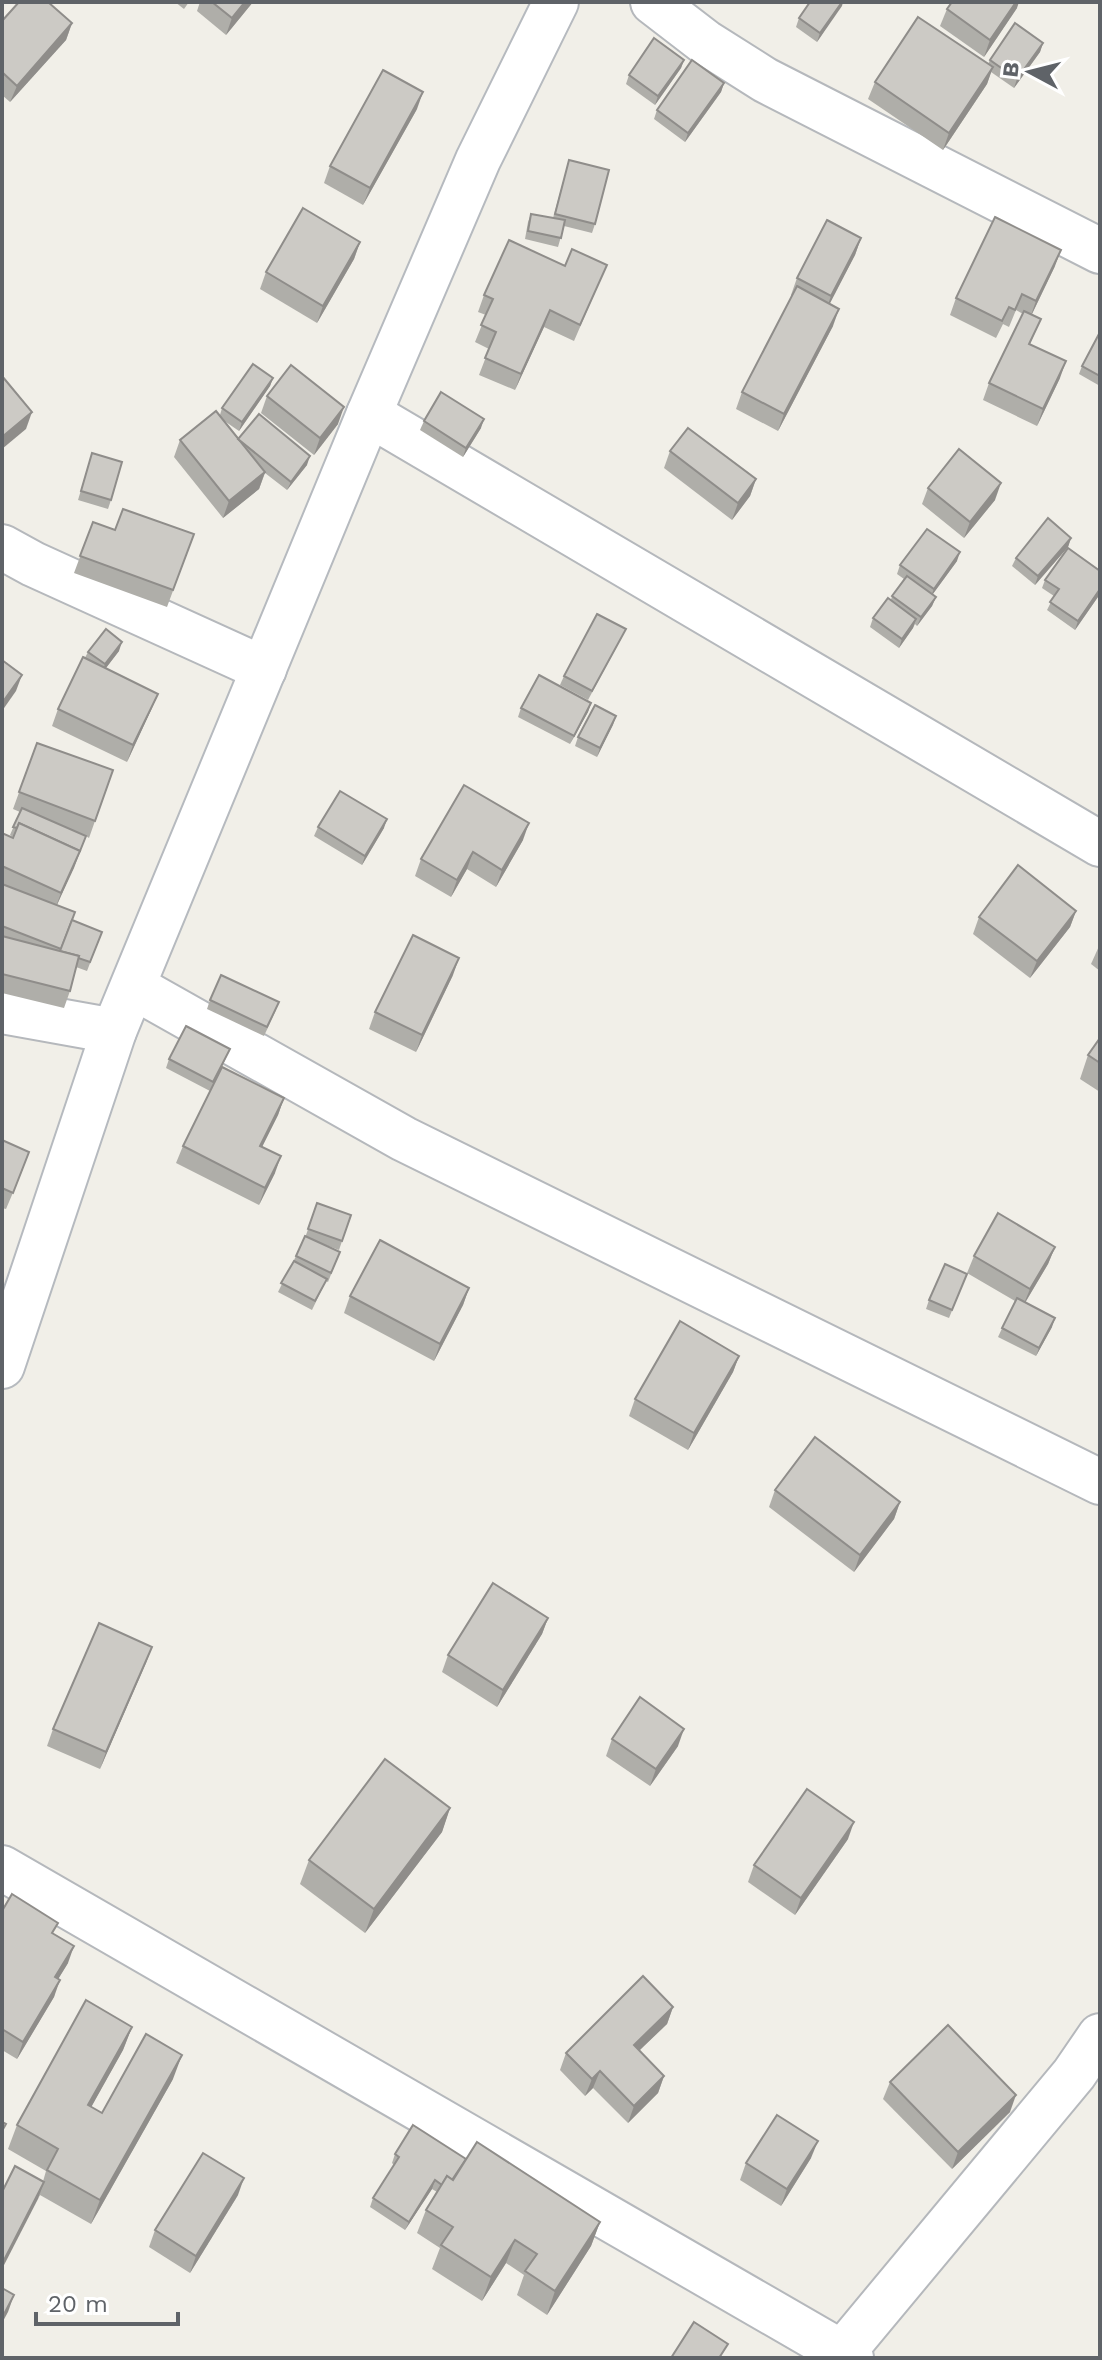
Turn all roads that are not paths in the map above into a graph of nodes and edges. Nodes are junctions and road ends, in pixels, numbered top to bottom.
1 (556, 2) edge
2 (653, 2) edge
3 (1098, 245) edge
4 (369, 414) junction
5 (2, 547) edge
6 (264, 669) junction
7 (1100, 844) edge
8 (134, 987) junction
9 (2, 1011) edge
10 (114, 1031) junction
11 (2, 1366) edge
12 (1100, 1482) edge
13 (2, 1868) edge
14 (1100, 2036) edge
15 (847, 2355) edge

1 - 4 street
2 - 3 street
4 - 6 street
4 - 7 street
5 - 6 street
6 - 8 street
8 - 10 street
8 - 12 street
9 - 10 street
10 - 11 street
13 - 15 street
14 - 15 street

